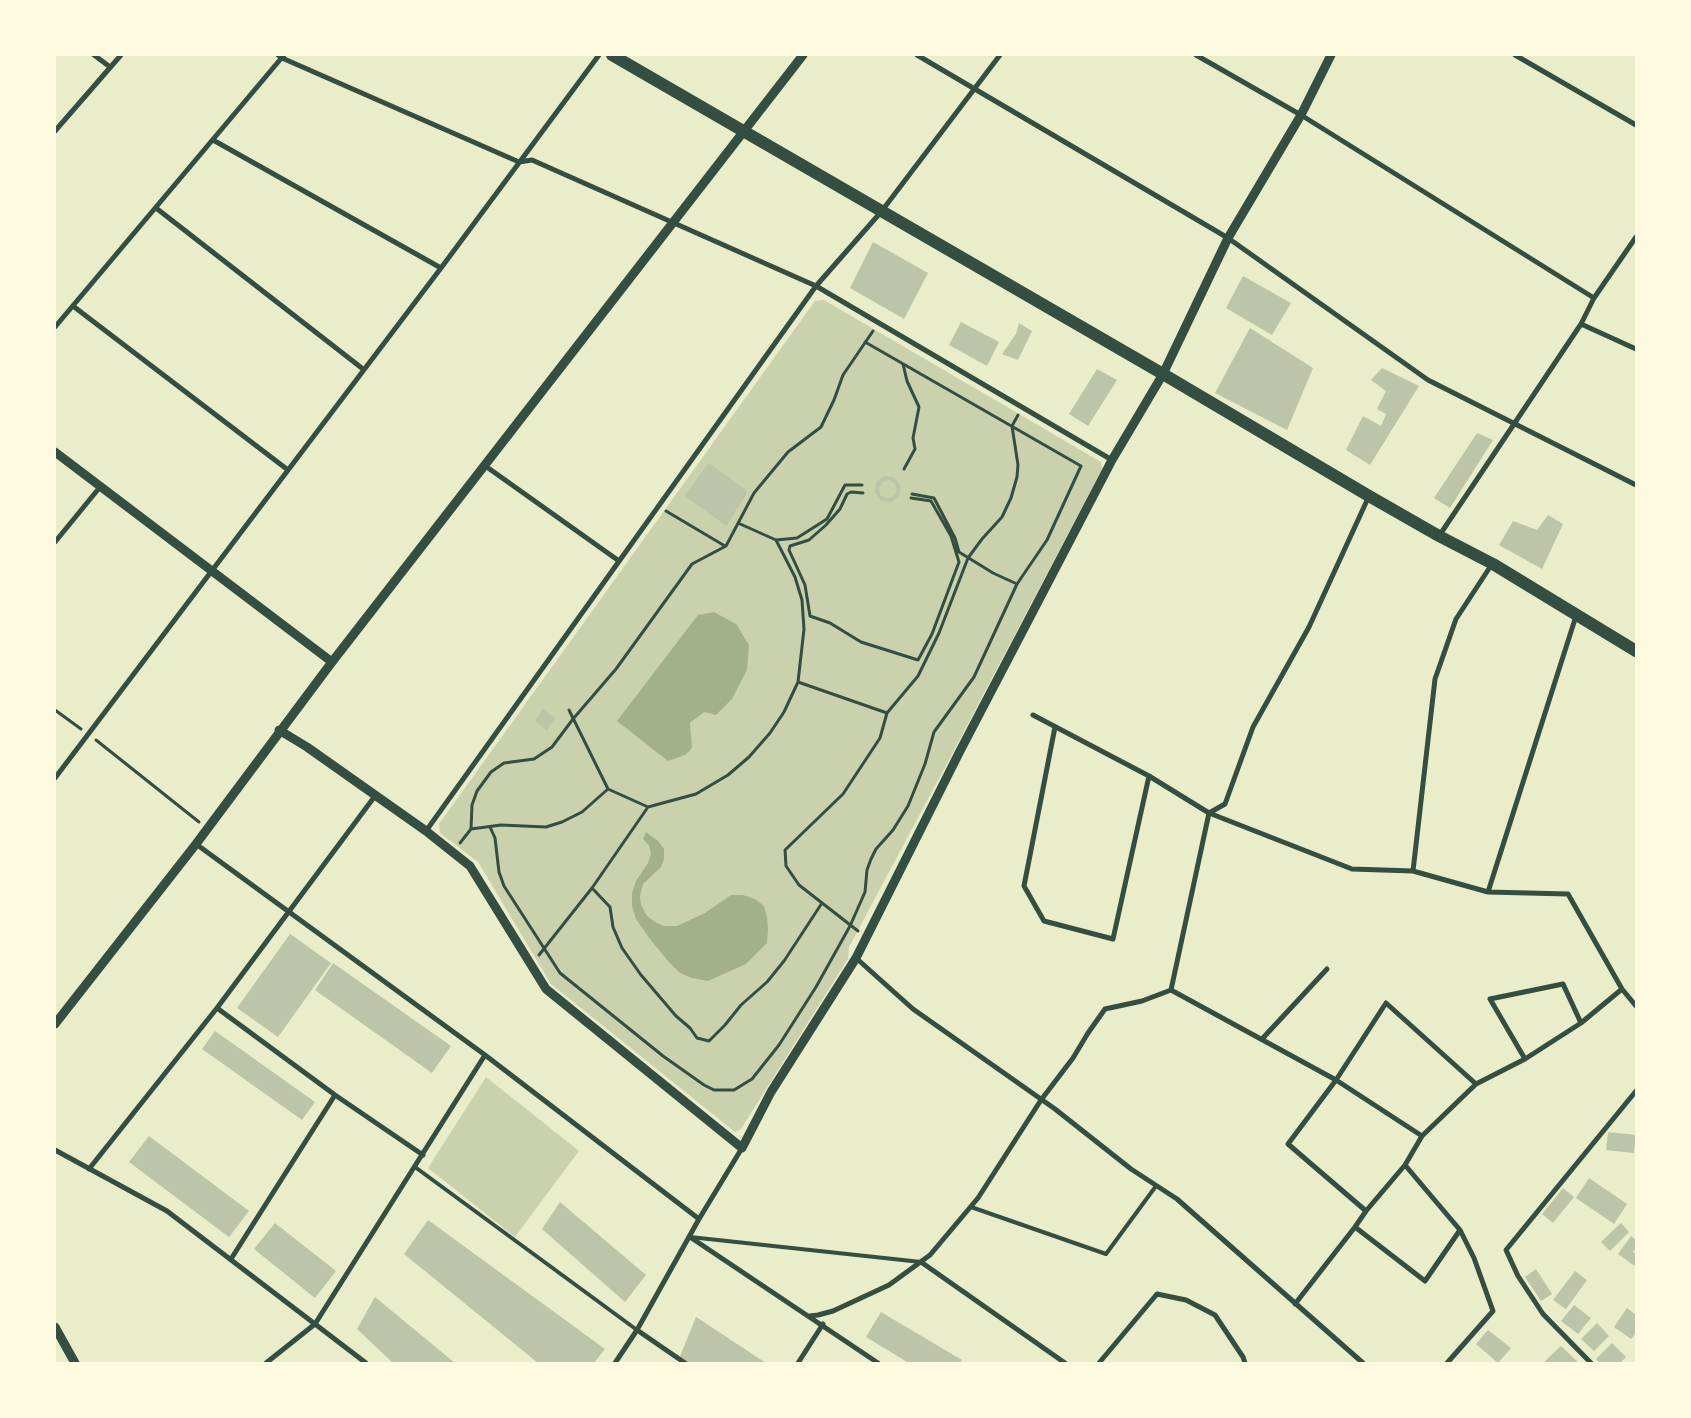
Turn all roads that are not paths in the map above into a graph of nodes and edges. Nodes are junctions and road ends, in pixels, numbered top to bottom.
1 (94, 55) edge
2 (120, 55) edge
3 (599, 55) edge
4 (612, 55) edge
5 (802, 55) edge
6 (917, 55) edge
7 (1000, 55) edge
8 (1196, 55) edge
9 (1331, 55) edge
10 (1515, 55) edge
11 (282, 56) edge
12 (110, 67) junction
13 (974, 89) junction
14 (1301, 115) junction
15 (1636, 126) edge
16 (55, 131) edge
17 (744, 131) junction
18 (213, 140) junction
19 (519, 162) junction
20 (156, 208) junction
21 (882, 212) junction
22 (672, 223) junction
23 (1636, 237) edge
24 (1228, 238) junction
25 (441, 268) junction
26 (816, 286) junction
27 (1594, 298) junction
28 (73, 306) junction
29 (1581, 324) junction
30 (55, 327) edge
31 (1636, 349) edge
32 (363, 369) junction
33 (1163, 374) junction
34 (1515, 424) junction
35 (55, 452) edge
36 (1112, 460) junction
37 (484, 465) junction
38 (288, 470) junction
39 (1636, 485) edge
40 (100, 487) junction
41 (1369, 496) junction
42 (1439, 536) junction
43 (55, 542) edge
44 (619, 561) junction
45 (1492, 564) junction
46 (211, 571) junction
47 (1576, 615) junction
48 (1636, 650) edge
49 (332, 662) junction
50 (1033, 715) dead end
51 (1055, 727) junction
52 (279, 730) junction
53 (1148, 776) junction
54 (55, 778) edge
55 (375, 796) junction
56 (1209, 813) junction
57 (426, 831) junction
58 (196, 844) junction
59 (1413, 871) junction
60 (1488, 892) junction
61 (290, 911) junction
62 (856, 958) junction
63 (1326, 969) dead end
64 (1622, 989) junction
65 (1171, 990) junction
66 (1636, 1006) edge
67 (217, 1008) junction
68 (1581, 1023) junction
69 (55, 1024) edge
70 (1262, 1039) junction
71 (485, 1055) junction
72 (1525, 1059) junction
73 (1336, 1080) junction
74 (1476, 1084) junction
75 (1636, 1091) edge
76 (335, 1095) junction
77 (1041, 1100) junction
78 (1422, 1136) junction
79 (742, 1148) junction
80 (55, 1150) edge
81 (422, 1155) junction
82 (1405, 1165) junction
83 (415, 1167) junction
84 (88, 1169) junction
85 (1156, 1186) junction
86 (971, 1207) junction
87 (1366, 1211) junction
88 (699, 1219) junction
89 (1355, 1228) junction
90 (1460, 1230) junction
91 (690, 1237) junction
92 (231, 1259) junction
93 (921, 1262) junction
94 (1294, 1304) junction
95 (810, 1316) junction
96 (315, 1324) junction
97 (823, 1324) junction
98 (55, 1327) edge
99 (637, 1330) junction
100 (1244, 1360) edge
101 (75, 1363) edge
102 (266, 1363) edge
103 (366, 1363) edge
104 (615, 1363) edge
105 (685, 1363) edge
106 (798, 1363) edge
107 (878, 1363) edge
108 (1065, 1363) edge
109 (1099, 1363) edge
110 (1239, 1363) edge
111 (1363, 1363) edge
112 (1447, 1363) edge
113 (1591, 1363) edge

1 - 12 street
2 - 12 street
3 - 19 street
4 - 17 main road
5 - 17 street
6 - 13 street
7 - 13 street
8 - 14 street
9 - 14 street
10 - 15 street
11 - 18 street
11 - 19 street
12 - 16 street
13 - 21 street
13 - 24 street
14 - 24 street
14 - 27 street
17 - 21 main road
17 - 22 street
18 - 20 street
18 - 25 street
19 - 22 street
19 - 25 street
20 - 28 street
20 - 32 street
21 - 26 street
21 - 33 main road
22 - 26 street
22 - 37 street
23 - 27 street
24 - 33 street
24 - 34 street
25 - 32 street
26 - 36 street
26 - 44 street
27 - 29 street
28 - 30 street
28 - 38 street
29 - 31 street
29 - 34 street
32 - 38 street
33 - 36 street
33 - 41 main road
34 - 39 street
34 - 42 street
35 - 40 street
36 - 62 street
37 - 44 street
37 - 49 street
38 - 46 street
40 - 43 street
40 - 46 street
41 - 42 main road
41 - 56 street
42 - 45 main road
44 - 57 street
45 - 47 main road
45 - 59 street
46 - 49 street
46 - 54 street
47 - 48 main road
47 - 60 street
49 - 52 street
50 - 51 street
51 - 53 street
51 - 53 street
52 - 55 street
52 - 58 street
53 - 56 street
55 - 57 street
55 - 61 street
56 - 59 street
56 - 65 street
57 - 79 street
58 - 61 street
58 - 69 street
59 - 60 street
60 - 64 street
61 - 67 street
61 - 71 street
62 - 77 street
62 - 79 street
63 - 70 street
64 - 66 street
64 - 68 street
65 - 70 street
65 - 77 street
67 - 76 street
67 - 84 street
68 - 72 street
68 - 72 street
70 - 73 street
71 - 81 street
71 - 88 street
72 - 74 street
73 - 74 street
73 - 78 street
73 - 87 street
74 - 78 street
75 - 113 street
76 - 81 street
76 - 92 street
77 - 85 street
77 - 86 street
78 - 82 street
79 - 88 street
80 - 84 street
81 - 83 street
82 - 87 street
82 - 90 street
83 - 96 street
83 - 99 lane
84 - 92 street
85 - 86 lane
85 - 94 street
86 - 93 street
87 - 89 street
88 - 91 street
89 - 90 street
89 - 94 street
90 - 112 street
91 - 93 lane
91 - 95 street
91 - 99 street
92 - 96 street
93 - 95 street
93 - 108 street
94 - 111 street
95 - 97 street
96 - 102 street
96 - 103 street
97 - 106 street
97 - 107 street
98 - 101 street
99 - 104 street
99 - 105 street
100 - 109 street
100 - 110 street

